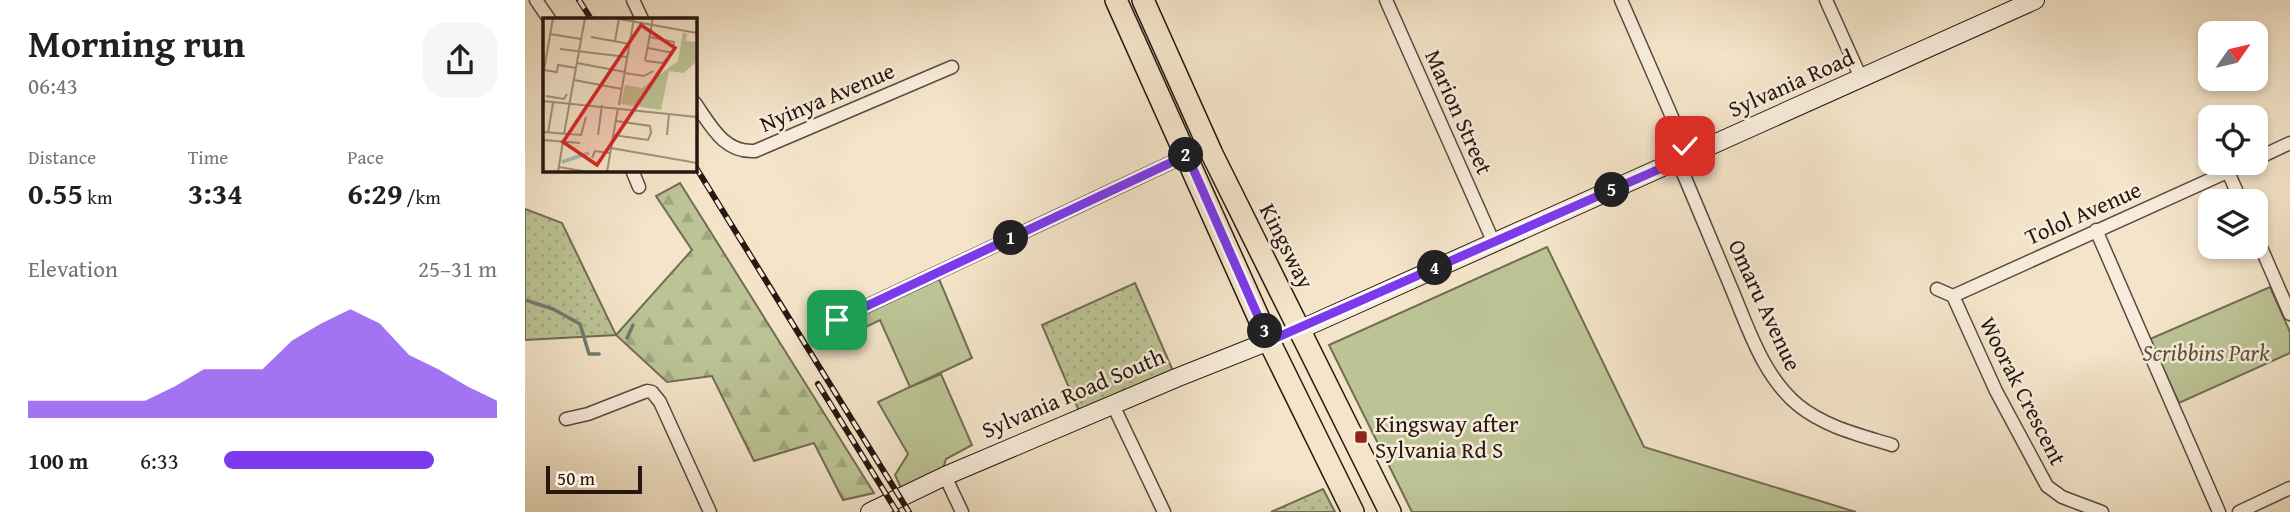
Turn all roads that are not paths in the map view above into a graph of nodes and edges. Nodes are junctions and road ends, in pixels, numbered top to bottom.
1 (534, 0) edge
2 (633, 0) edge
3 (1116, 0) edge
4 (1143, 0) edge
5 (1386, 0) edge
6 (1621, 0) edge
7 (1826, 0) edge
8 (2035, 0) edge
9 (525, 3) edge
10 (2011, 5) edge
11 (548, 18) edge
12 (642, 18) edge
13 (952, 67) dead end
14 (1861, 78) junction
15 (697, 106) edge
16 (2290, 143) edge
17 (2268, 153) edge
18 (1187, 155) junction
19 (1683, 158) junction
20 (633, 172) edge
21 (2221, 175) edge
22 (639, 187) dead end
23 (2096, 230) junction
24 (1493, 242) junction
25 (2266, 259) edge
26 (1937, 289) dead end
27 (1953, 296) junction
28 (2290, 314) edge
29 (837, 320) dead end
30 (1299, 330) junction
31 (1269, 341) junction
32 (1113, 405) junction
33 (566, 419) dead end
34 (1892, 445) dead end
35 (944, 476) junction
36 (2290, 488) edge
37 (710, 512) edge
38 (870, 512) edge
39 (962, 512) edge
40 (1164, 512) edge
41 (1353, 512) edge
42 (1390, 512) edge
43 (2102, 512) edge
44 (2220, 512) edge
45 (2239, 512) edge

1 - 9 street
1 - 11 street
2 - 12 street
3 - 18 main road
4 - 30 main road, Kingsway
5 - 24 street, Marion Street
6 - 19 street, Omaru Avenue
7 - 14 street
8 - 10 street, Sylvania Road
10 - 14 street, Sylvania Road
13 - 15 street, Nyinya Avenue
14 - 19 street, Sylvania Road
16 - 17 street
18 - 29 street
18 - 31 main road
19 - 24 street, Sylvania Road
19 - 34 street, Omaru Avenue
20 - 22 street
21 - 23 street, Tolol Avenue
23 - 27 street, Tolol Avenue
23 - 44 street
24 - 30 street, Sylvania Road
25 - 28 street
26 - 27 street
27 - 43 street, Woorak Crescent
30 - 31 main road, Sylvania Road South
30 - 42 main road, Kingsway
31 - 32 street, Sylvania Road South
31 - 41 main road
32 - 35 street, Sylvania Road South
32 - 40 street
33 - 37 street
35 - 38 street, Sylvania Road South
35 - 39 street
36 - 45 street

